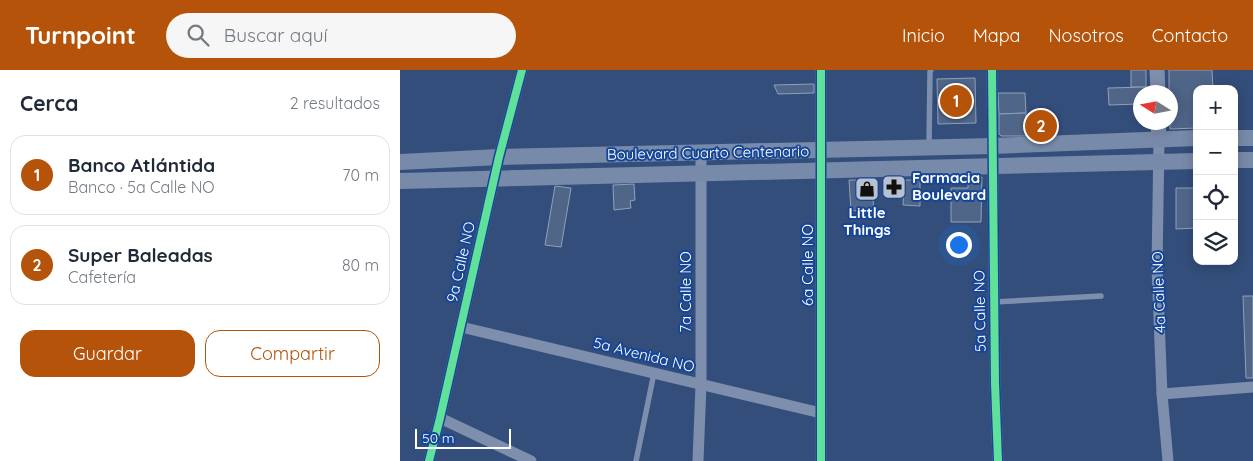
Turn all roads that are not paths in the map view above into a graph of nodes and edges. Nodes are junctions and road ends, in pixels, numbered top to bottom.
1 (522, 70) edge
2 (821, 70) edge
3 (931, 70) edge
4 (992, 70) edge
5 (1158, 70) edge
6 (1158, 85) edge
7 (1159, 131) edge
8 (1193, 137) edge
9 (1238, 138) edge
10 (1253, 138) edge
11 (993, 146) junction
12 (929, 147) junction
13 (821, 150) junction
14 (701, 153) junction
15 (499, 157) junction
16 (1238, 160) edge
17 (1253, 160) edge
18 (1193, 161) edge
19 (400, 162) edge
20 (1158, 162) junction
21 (992, 165) junction
22 (822, 170) junction
23 (700, 173) junction
24 (494, 178) junction
25 (400, 181) edge
26 (1101, 296) dead end
27 (994, 302) junction
28 (461, 327) junction
29 (654, 373) junction
30 (701, 384) junction
31 (1253, 388) edge
32 (1162, 394) junction
33 (821, 413) junction
34 (440, 418) junction
35 (526, 460) edge
36 (429, 461) edge
37 (636, 461) edge
38 (698, 461) edge
39 (821, 461) edge
40 (998, 461) edge
41 (1168, 461) edge

1 - 15 street, 9a Calle NO
2 - 13 street, 6a Calle NO
3 - 12 lane
4 - 11 street, 5a Calle NO
5 - 6 street
7 - 8 main road, Boulevard Cuarto Centenario
7 - 11 main road, Boulevard Cuarto Centenario
7 - 20 street, 4a Calle NO
9 - 10 main road
11 - 12 main road, Boulevard Cuarto Centenario
11 - 21 street, 5a Calle NO
12 - 13 main road, Boulevard Cuarto Centenario
13 - 14 main road, Boulevard Cuarto Centenario
13 - 22 street, 6a Calle NO
14 - 15 main road, Boulevard Cuarto Centenario
14 - 23 street, 7a Calle NO
15 - 19 main road, Boulevard Cuarto Centenario
15 - 24 street, 9a Calle NO
16 - 17 main road
18 - 20 main road, Boulevard Cuarto Centenario
20 - 21 main road, Boulevard Cuarto Centenario
20 - 32 street, 4a Calle NO
21 - 22 main road, Boulevard Cuarto Centenario
21 - 27 street, 5a Calle NO
22 - 23 main road, Boulevard Cuarto Centenario
22 - 33 street, 6a Calle NO
23 - 24 main road, Boulevard Cuarto Centenario
23 - 30 street, 7a Calle NO
24 - 25 main road, Boulevard Cuarto Centenario
24 - 28 street, 9a Calle NO
26 - 27 lane
27 - 40 street, 5a Calle NO
28 - 29 street, 5a Avenida NO
28 - 34 street, 9a Calle NO
29 - 30 street, 5a Avenida NO
29 - 37 lane
30 - 33 street, 5a Avenida NO
30 - 38 street, 7a Calle NO
31 - 32 street
32 - 41 street, 4a Calle NO
33 - 39 street, 6a Calle NO
34 - 35 street
34 - 36 street, 9a Calle NO

